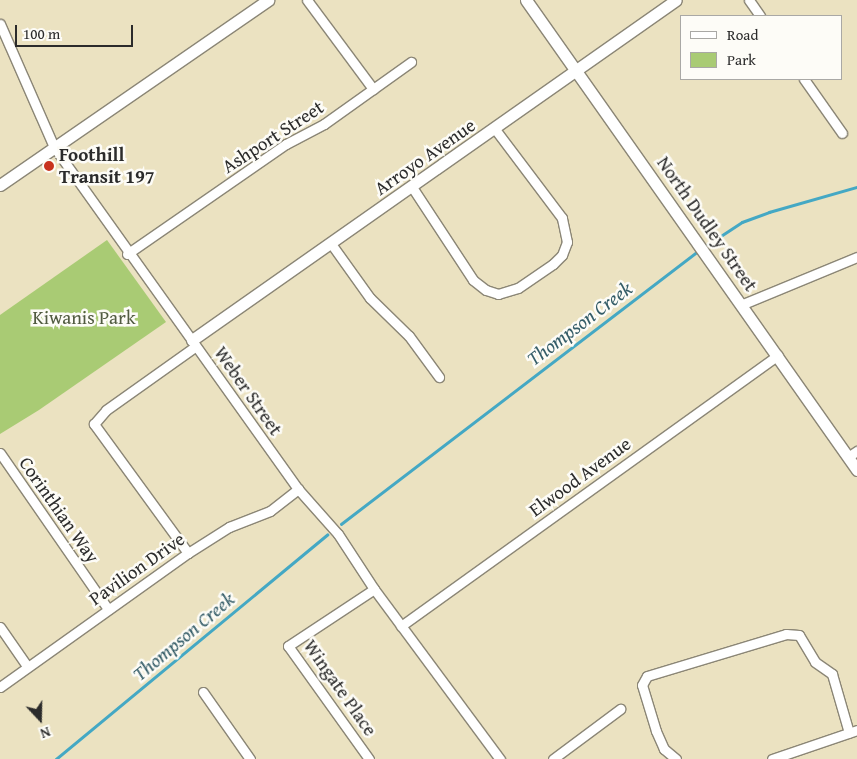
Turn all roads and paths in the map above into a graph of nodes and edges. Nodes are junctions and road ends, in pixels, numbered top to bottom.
1 (268, 0) edge
2 (307, 0) edge
3 (526, 0) edge
4 (676, 0) edge
5 (749, 0) edge
6 (759, 15) edge
7 (0, 24) edge
8 (411, 62) dead end
9 (576, 70) junction
10 (805, 80) edge
11 (373, 88) junction
12 (495, 129) junction
13 (842, 133) dead end
14 (54, 147) junction
15 (0, 185) edge
16 (412, 187) junction
17 (332, 245) junction
18 (128, 254) junction
19 (857, 256) edge
20 (743, 304) junction
21 (194, 343) junction
22 (778, 355) junction
23 (439, 377) dead end
24 (0, 453) edge
25 (853, 454) edge
26 (857, 470) edge
27 (298, 489) junction
28 (188, 553) junction
29 (374, 589) junction
30 (108, 609) junction
31 (401, 626) junction
32 (0, 627) edge
33 (27, 666) junction
34 (0, 686) edge
35 (202, 692) dead end
36 (620, 709) dead end
37 (853, 732) edge
38 (250, 759) edge
39 (369, 759) edge
40 (500, 759) edge
41 (553, 759) edge
42 (676, 759) edge
43 (772, 759) edge

1 - 14 street
2 - 11 street
3 - 9 street, North Dudley Street
4 - 9 street, Arroyo Avenue
5 - 6 street
7 - 14 street, Weber Street
8 - 11 street, Ashport Street
9 - 12 street, Arroyo Avenue
9 - 20 street, North Dudley Street
10 - 13 street
11 - 18 street, Ashport Street
12 - 16 street, Arroyo Avenue
12 - 16 street
14 - 15 street
14 - 18 street, Weber Street
16 - 17 street, Arroyo Avenue
17 - 21 street, Arroyo Avenue
17 - 23 street
18 - 21 street, Weber Street
19 - 20 street
20 - 22 street, North Dudley Street
21 - 27 street, Weber Street
21 - 28 street
22 - 25 street, North Dudley Street
22 - 31 street, Elwood Avenue
24 - 30 street, Corinthian Way
25 - 26 street, North Dudley Street
27 - 28 street, Pavilion Drive
27 - 29 street, Weber Street
28 - 30 street, Pavilion Drive
29 - 31 street, Weber Street
29 - 39 street, Wingate Place
30 - 33 street, Pavilion Drive
31 - 40 street, Weber Street
32 - 33 street
33 - 34 street, Pavilion Drive
35 - 38 street
36 - 41 street
37 - 42 street
37 - 43 street

